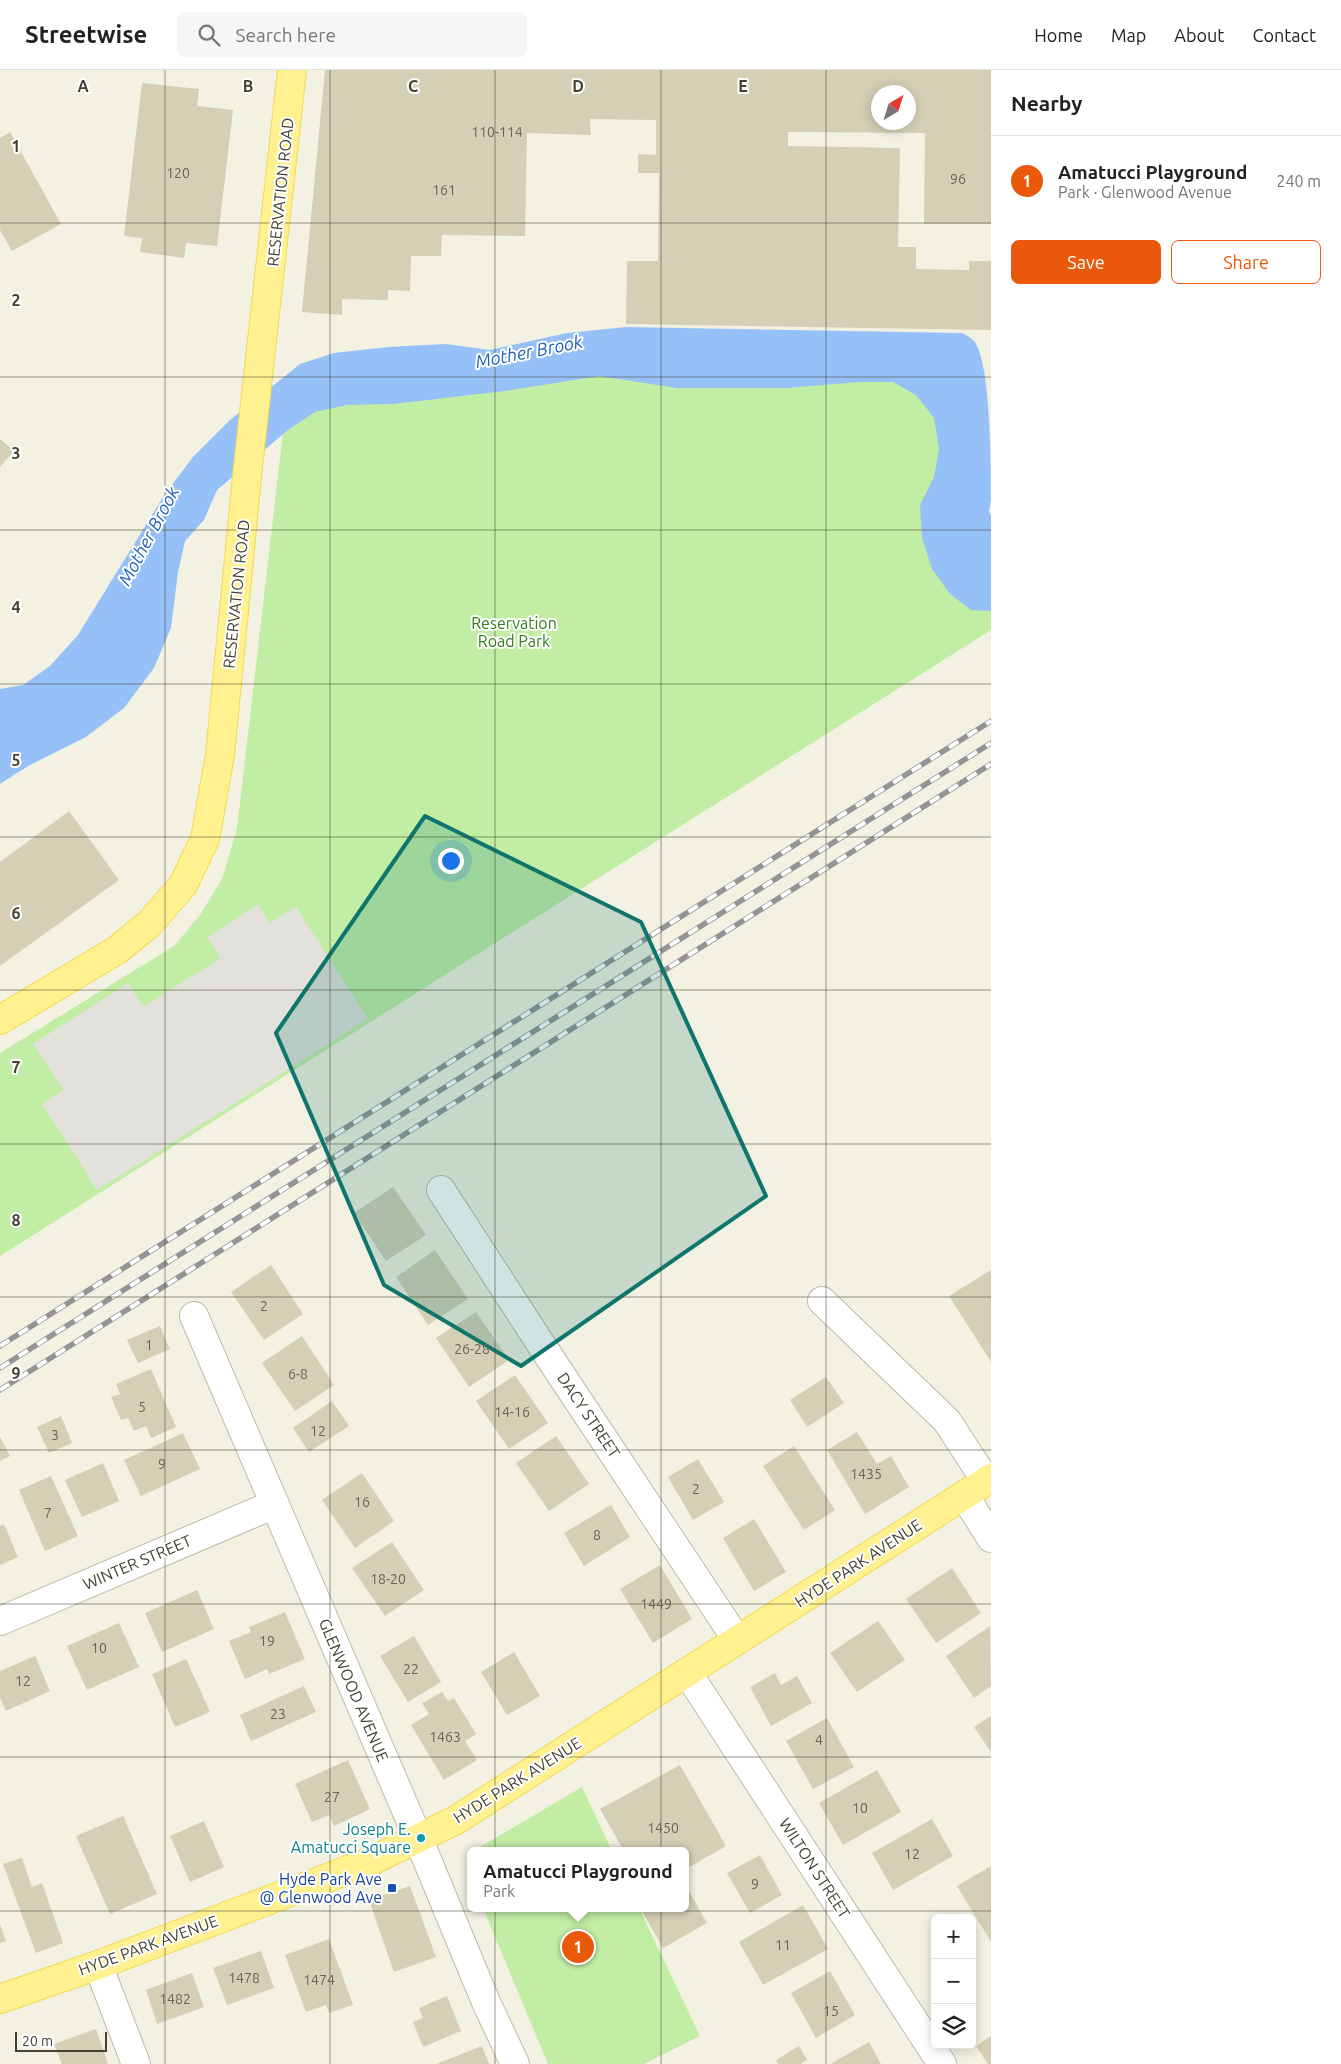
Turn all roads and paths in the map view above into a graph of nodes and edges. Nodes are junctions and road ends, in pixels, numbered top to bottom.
1 (292, 70) edge
2 (0, 1020) edge
3 (441, 1190) dead end
4 (822, 1301) dead end
5 (194, 1316) dead end
6 (981, 1485) edge
7 (275, 1504) junction
8 (991, 1538) edge
9 (0, 1621) edge
10 (737, 1640) junction
11 (687, 1672) junction
12 (418, 1838) junction
13 (98, 1965) junction
14 (0, 1999) edge
15 (136, 2064) edge
16 (515, 2064) edge
17 (942, 2064) edge

1 - 2 main road, RESERVATION ROAD
3 - 10 street, DACY STREET
4 - 6 street
5 - 7 street, GLENWOOD AVENUE
6 - 8 street
6 - 10 main road, HYDE PARK AVENUE
7 - 9 street, WINTER STREET
7 - 12 street, GLENWOOD AVENUE
10 - 11 main road, HYDE PARK AVENUE
11 - 12 main road, HYDE PARK AVENUE
11 - 17 street, WILTON STREET
12 - 13 main road, HYDE PARK AVENUE
12 - 16 street, GLENWOOD AVENUE
13 - 14 main road, HYDE PARK AVENUE
13 - 15 street

